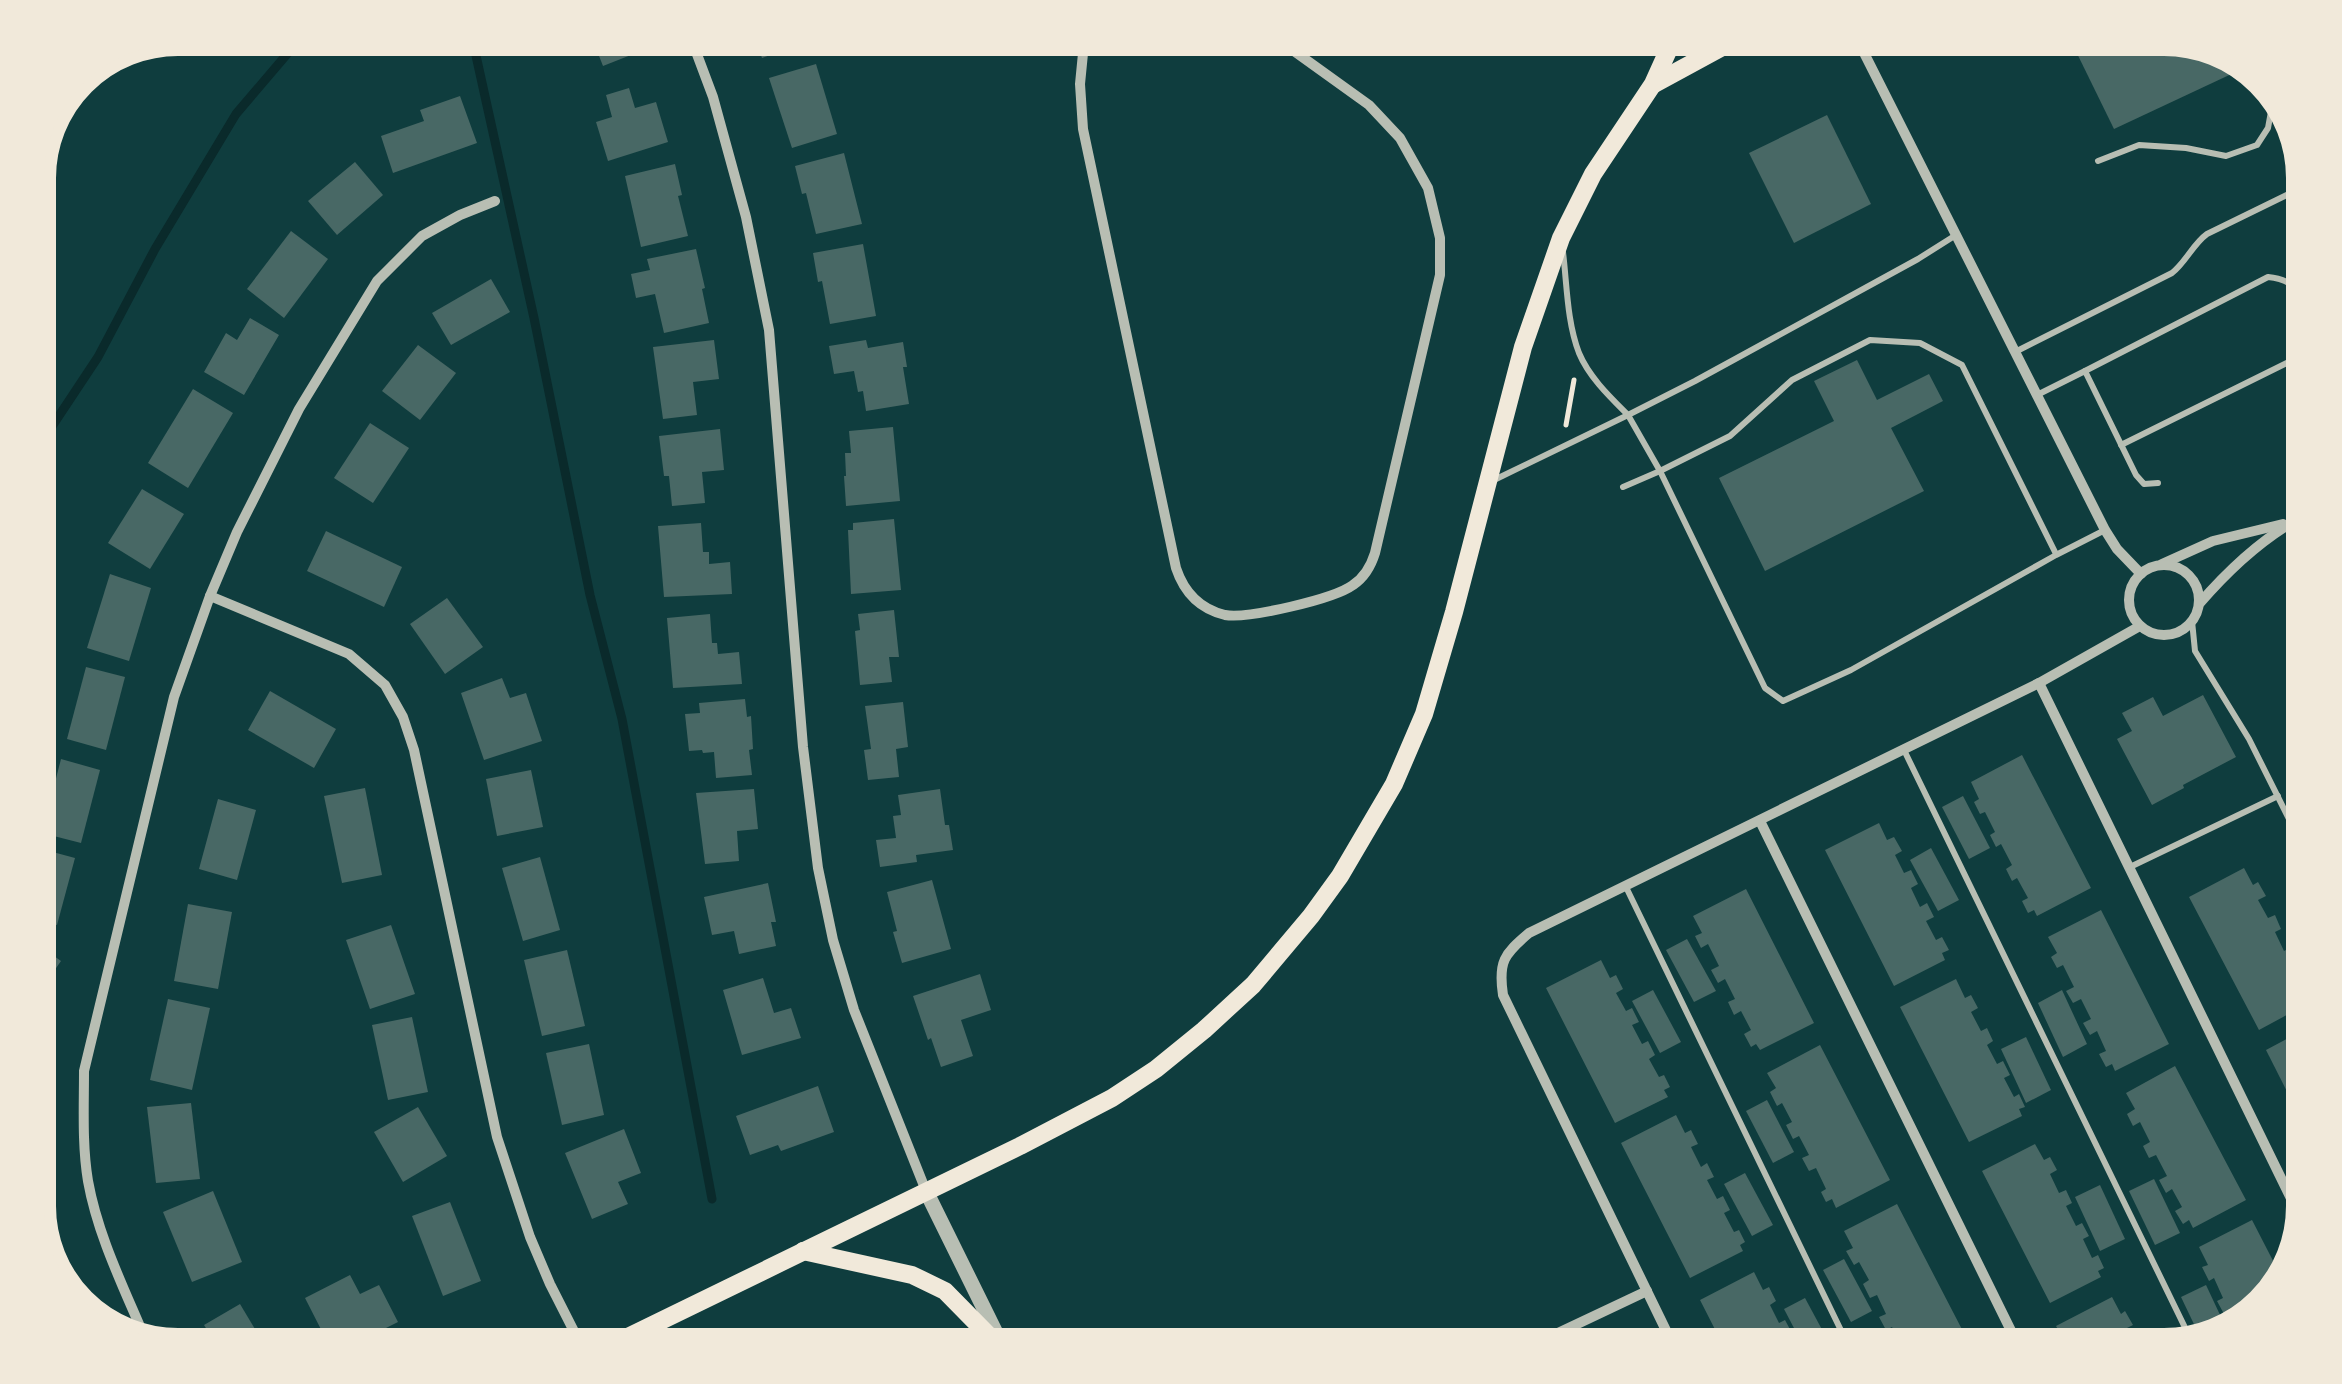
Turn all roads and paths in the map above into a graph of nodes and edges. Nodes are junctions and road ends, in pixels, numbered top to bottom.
1 (696, 50) edge
2 (1084, 50) edge
3 (1293, 50) edge
4 (1668, 50) edge
5 (1716, 50) edge
6 (1863, 50) edge
7 (1653, 84) junction
8 (2271, 109) edge
9 (2098, 162) dead end
10 (2292, 192) edge
11 (495, 201) dead end
12 (1956, 234) junction
13 (1561, 238) junction
14 (2292, 284) edge
15 (2015, 352) junction
16 (2292, 360) edge
17 (2085, 370) junction
18 (1574, 380) dead end
19 (2037, 395) junction
20 (1628, 415) junction
21 (1566, 425) dead end
22 (2121, 445) junction
23 (1660, 471) junction
24 (2158, 483) dead end
25 (1486, 484) junction
26 (1623, 486) dead end
27 (2292, 521) edge
28 (2289, 522) junction
29 (2105, 530) junction
30 (2056, 554) junction
31 (2156, 567) junction
32 (2141, 574) junction
33 (210, 596) junction
34 (2198, 605) junction
35 (2192, 621) junction
36 (2140, 626) junction
37 (2039, 683) junction
38 (1902, 748) junction
39 (2278, 796) junction
40 (1760, 821) junction
41 (2292, 824) edge
42 (2129, 868) junction
43 (1626, 886) junction
44 (926, 1191) junction
45 (2292, 1201) edge
46 (803, 1251) junction
47 (1646, 1290) junction
48 (140, 1328) edge
49 (2187, 1332) edge
50 (575, 1334) edge
51 (635, 1334) edge
52 (987, 1334) edge
53 (995, 1334) edge
54 (1557, 1334) edge
55 (1667, 1334) edge
56 (1842, 1334) edge
57 (2012, 1334) edge

1 - 44 street
2 - 3 street
4 - 7 main road
5 - 7 main road
6 - 12 street
7 - 13 main road
8 - 9 lane
10 - 15 lane
11 - 33 street
12 - 15 street
12 - 20 lane
13 - 20 lane
13 - 25 main road
14 - 17 lane
15 - 19 street
16 - 22 lane
17 - 19 lane
17 - 22 lane
18 - 21 path
19 - 29 street
20 - 23 lane
20 - 25 lane
22 - 24 lane
23 - 26 lane
23 - 30 lane
23 - 30 lane
25 - 44 main road
27 - 28 street
28 - 31 street
28 - 34 street
29 - 30 lane
29 - 32 street
31 - 32 street
31 - 34 street
32 - 36 street
33 - 48 street
33 - 50 street
34 - 35 street
35 - 36 street
35 - 39 lane
36 - 37 street
37 - 38 street
37 - 42 street
38 - 40 street
38 - 49 lane
39 - 41 lane
39 - 42 lane
40 - 43 street
40 - 57 street
42 - 45 street
43 - 47 street
43 - 56 lane
44 - 46 main road
44 - 53 street
46 - 51 main road
46 - 52 main road
47 - 54 street
47 - 55 street

